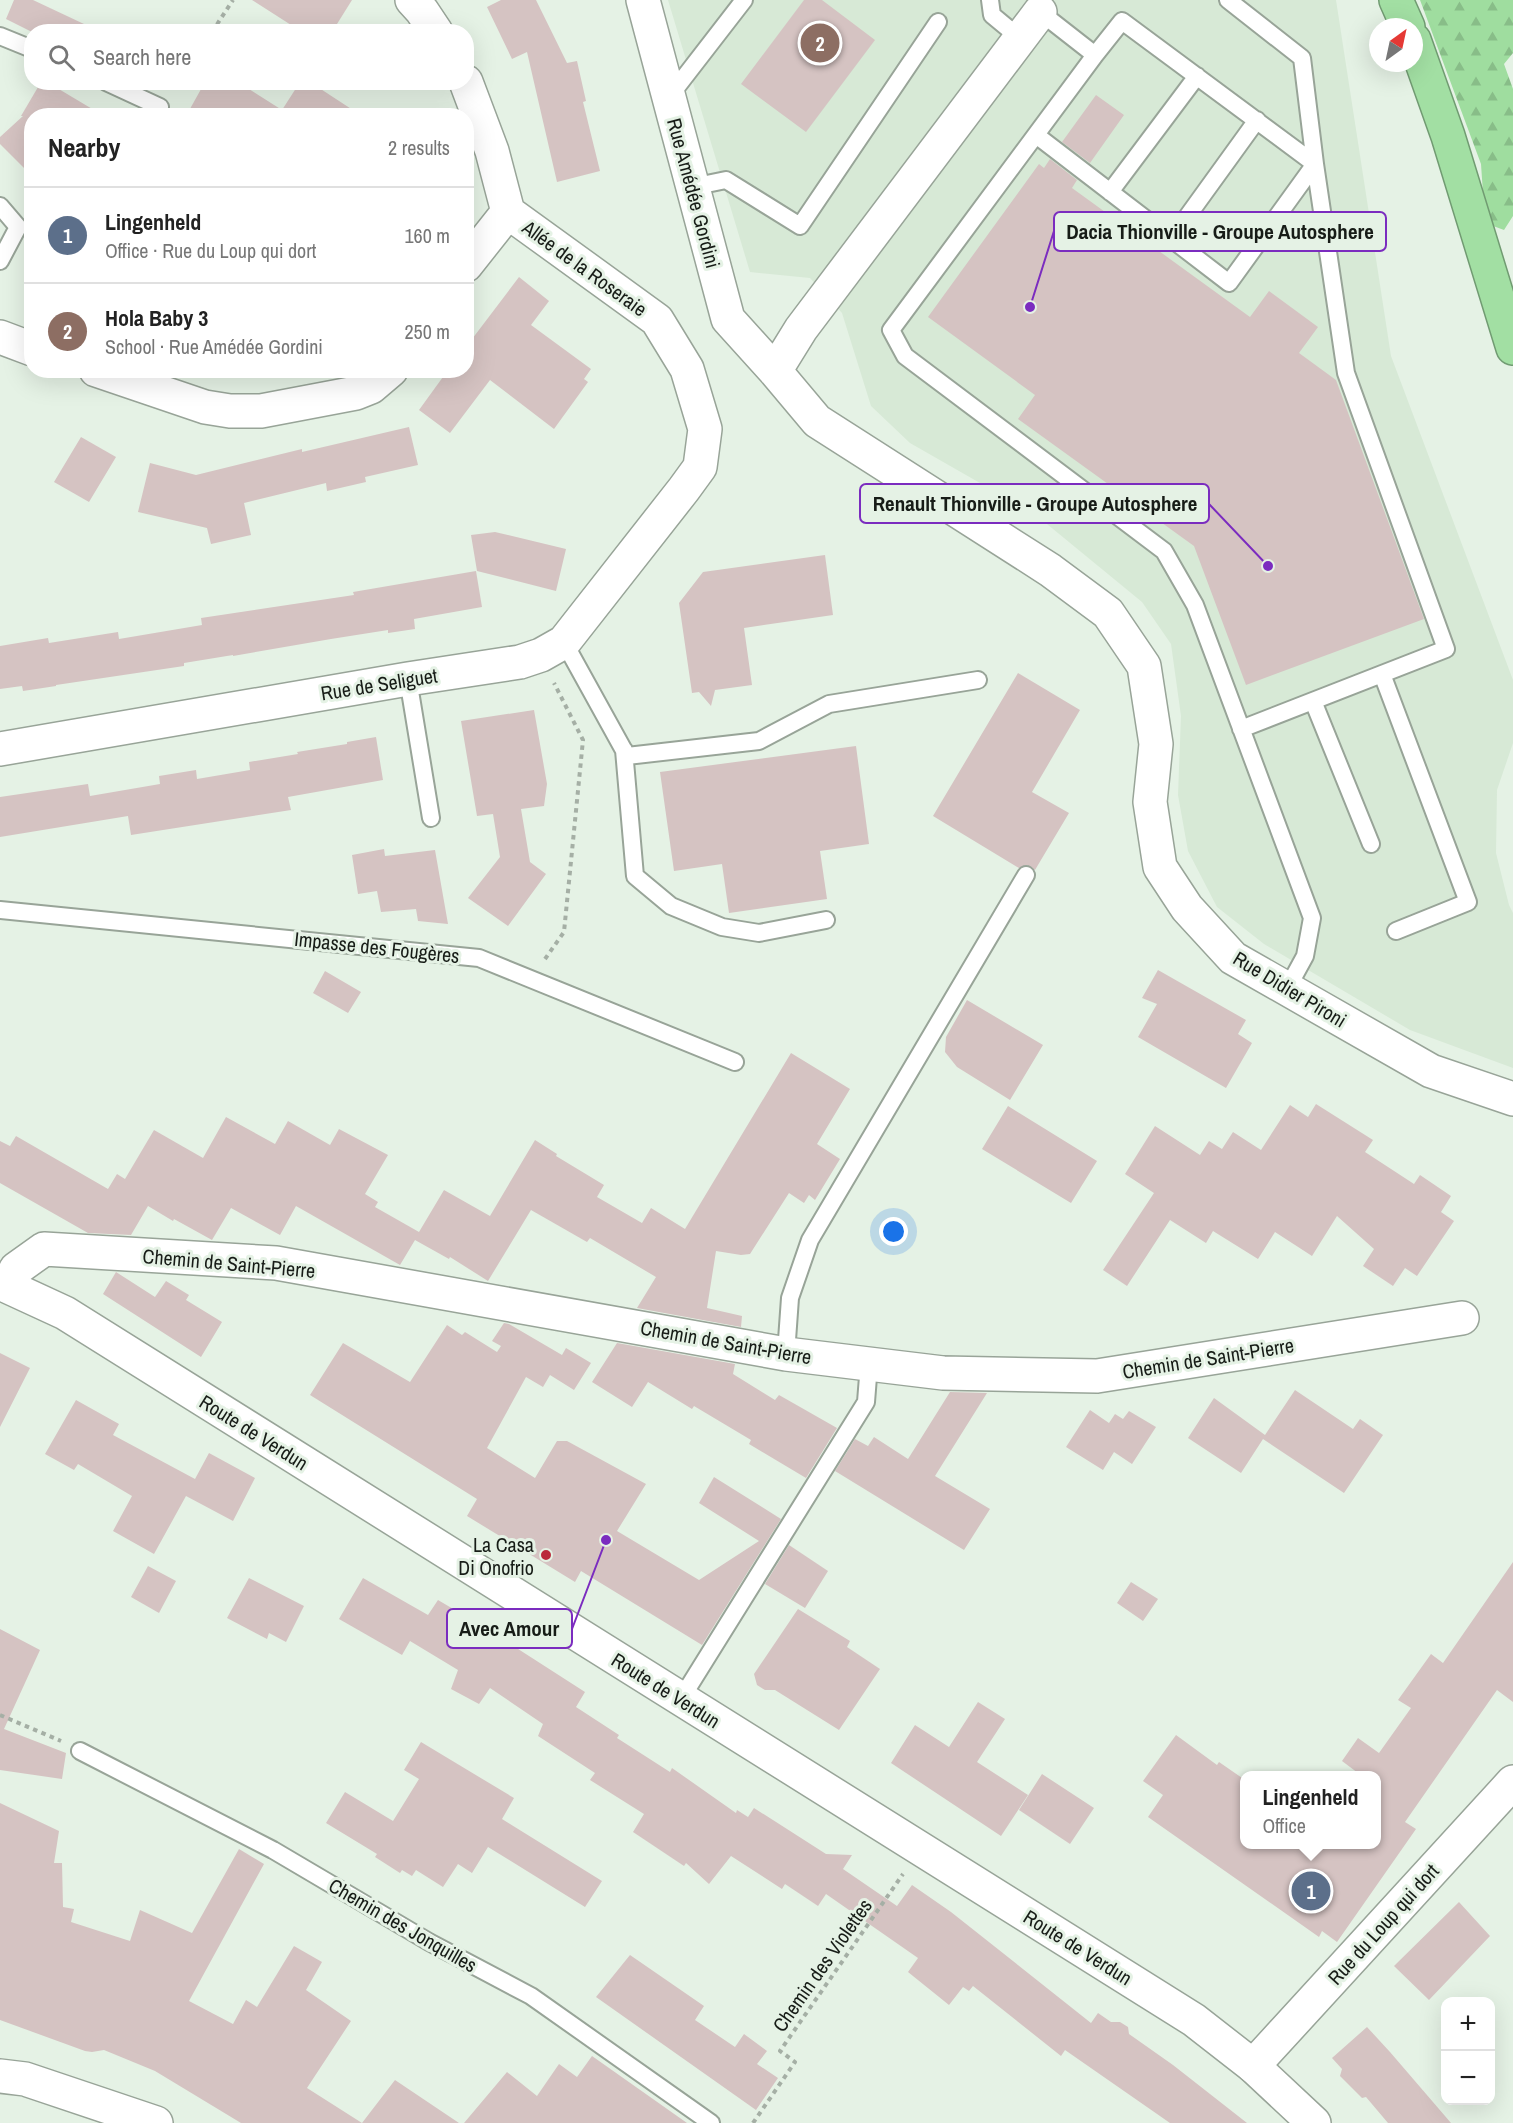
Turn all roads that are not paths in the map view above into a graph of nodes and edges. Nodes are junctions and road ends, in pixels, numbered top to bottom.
1 (412, 0) edge
2 (643, 0) edge
3 (744, 0) edge
4 (990, 0) edge
5 (1228, 0) edge
6 (1396, 0) edge
7 (1040, 12) joint
8 (1404, 18) edge
9 (938, 22) dead end
10 (431, 24) edge
11 (0, 36) edge
12 (1020, 39) junction
13 (24, 46) edge
14 (1095, 55) junction
15 (1423, 65) edge
16 (1197, 76) junction
17 (123, 90) edge
18 (469, 90) edge
19 (669, 98) junction
20 (160, 107) dead end
21 (1257, 120) junction
22 (1036, 135) junction
23 (1315, 164) junction
24 (693, 188) junction
25 (1110, 192) junction
26 (0, 206) edge
27 (508, 212) junction
28 (1171, 238) junction
29 (474, 255) edge
30 (0, 261) edge
31 (1513, 348) edge
32 (775, 370) junction
33 (120, 378) edge
34 (382, 378) edge
35 (552, 648) junction
36 (1382, 674) junction
37 (408, 679) junction
38 (978, 680) dead end
39 (1312, 701) junction
40 (1241, 729) junction
41 (0, 749) edge
42 (624, 750) junction
43 (431, 818) dead end
44 (1371, 844) dead end
45 (1026, 875) dead end
46 (0, 910) edge
47 (826, 920) dead end
48 (1396, 931) dead end
49 (1287, 989) junction
50 (735, 1062) dead end
51 (1513, 1099) edge
52 (4, 1284) edge
53 (1462, 1318) dead end
54 (786, 1354) junction
55 (869, 1364) junction
56 (681, 1699) junction
57 (80, 1751) road end
58 (1513, 1782) edge
59 (1253, 2066) junction
60 (0, 2076) edge
61 (156, 2123) edge
62 (711, 2123) edge
63 (1314, 2123) edge

1 - 10 street
2 - 19 street, Rue Amédée Gordini
3 - 19 lane
4 - 12 lane
5 - 23 lane
6 - 8 highway
7 - 12 street
7 - 14 lane
9 - 24 lane
11 - 13 lane
12 - 32 street
14 - 16 lane
14 - 22 lane
15 - 31 highway
16 - 21 lane
16 - 25 lane
17 - 20 lane
18 - 27 street, Allée de la Roseraie
19 - 24 street, Rue Amédée Gordini
21 - 23 lane
21 - 28 lane
22 - 25 lane
22 - 40 lane
23 - 28 lane
23 - 36 lane
24 - 32 street, Rue Amédée Gordini
25 - 28 lane
26 - 30 lane
27 - 29 street, Allée de la Roseraie
27 - 35 street, Allée de la Roseraie
32 - 49 street, Rue Didier Pironi
33 - 34 street
35 - 37 street, Rue de Seliguet
35 - 42 lane
36 - 39 lane
36 - 48 lane
37 - 41 street, Rue de Seliguet
37 - 43 lane
38 - 42 lane
39 - 40 lane
39 - 44 lane
40 - 49 lane
42 - 47 lane
45 - 54 lane
46 - 50 lane, Impasse des Fougères
49 - 51 street, Rue Didier Pironi
52 - 54 street, Chemin de Saint-Pierre
52 - 56 street, Route de Verdun
53 - 55 street, Chemin de Saint-Pierre
54 - 55 street, Chemin de Saint-Pierre
55 - 56 lane
56 - 59 street, Route de Verdun
57 - 62 lane, Chemin des Jonquilles
58 - 59 street, Rue du Loup qui dort
59 - 63 street, Route de Verdun
60 - 61 street

